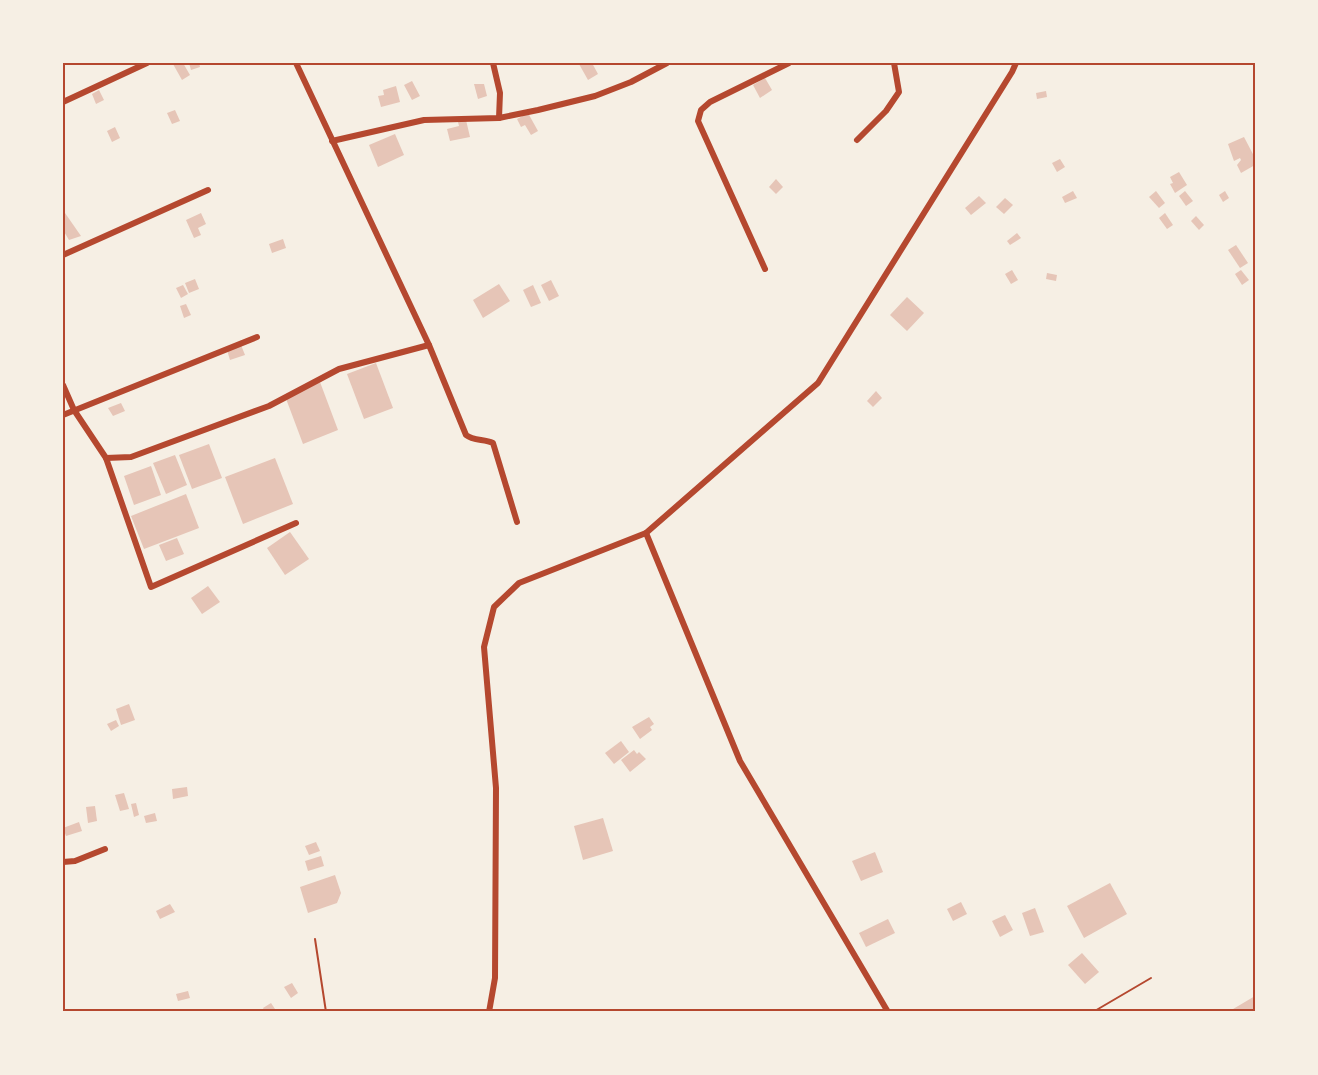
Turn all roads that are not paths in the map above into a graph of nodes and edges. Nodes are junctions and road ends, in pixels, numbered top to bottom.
1 (147, 63) edge
2 (296, 63) edge
3 (493, 63) edge
4 (667, 63) edge
5 (789, 63) edge
6 (894, 63) edge
7 (1016, 63) edge
8 (63, 102) edge
9 (499, 118) junction
10 (857, 140) dead end
11 (332, 141) junction
12 (208, 190) dead end
13 (63, 255) edge
14 (765, 269) dead end
15 (257, 337) dead end
16 (429, 345) junction
17 (63, 385) edge
18 (74, 410) junction
19 (63, 415) edge
20 (106, 458) junction
21 (517, 522) dead end
22 (296, 523) dead end
23 (646, 533) junction
24 (105, 849) dead end
25 (63, 862) edge
26 (489, 1012) edge
27 (888, 1012) edge

1 - 8 street
2 - 11 street
3 - 9 street
4 - 9 street
5 - 14 street
6 - 10 street
7 - 23 street
9 - 11 street
11 - 16 street
12 - 13 street
15 - 18 street
16 - 20 street
16 - 21 street
17 - 18 street
18 - 19 street
18 - 20 street
20 - 22 street
23 - 26 street
23 - 27 street
24 - 25 street

